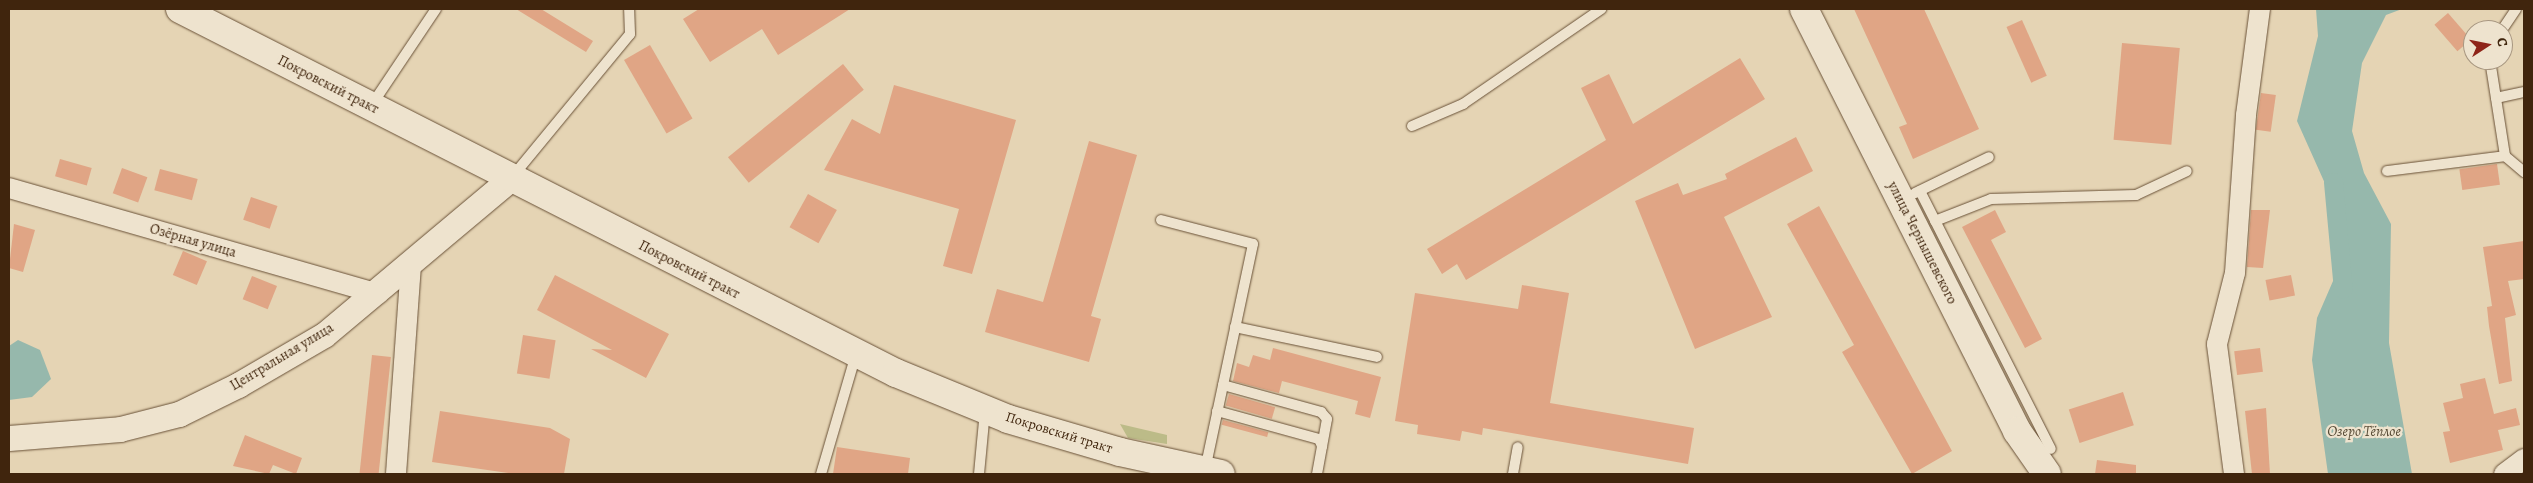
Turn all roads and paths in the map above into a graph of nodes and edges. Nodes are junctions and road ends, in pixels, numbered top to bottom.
1 (180, 9) edge
2 (436, 9) edge
3 (629, 9) edge
4 (1601, 9) edge
5 (1804, 9) edge
6 (2260, 9) edge
7 (2516, 9) edge
8 (2509, 20) edge
9 (2492, 70) edge
10 (2524, 92) edge
11 (2496, 98) junction
12 (370, 107) junction
13 (1412, 126) dead end
14 (2504, 156) junction
15 (1990, 157) dead end
16 (2187, 171) dead end
17 (2387, 171) dead end
18 (2524, 172) edge
19 (510, 179) junction
20 (9, 188) edge
21 (1910, 196) junction
22 (1162, 220) dead end
23 (1935, 221) junction
24 (411, 266) junction
25 (378, 294) junction
26 (1235, 327) junction
27 (856, 354) junction
28 (1377, 357) dead end
29 (1223, 385) junction
30 (985, 410) junction
31 (1218, 412) junction
32 (2017, 430) junction
33 (9, 438) edge
34 (1322, 446) junction
35 (1518, 447) dead end
36 (2524, 458) edge
37 (2049, 461) edge
38 (1213, 473) edge
39 (396, 474) edge
40 (820, 474) edge
41 (979, 474) edge
42 (1317, 474) edge
43 (1514, 474) edge
44 (2023, 474) edge
45 (2234, 474) edge
46 (2504, 474) edge

1 - 12 main road, Покровский тракт
2 - 12 lane
3 - 19 lane
4 - 13 lane
5 - 21 main road, улица Чернышевского
6 - 45 street
7 - 8 lane
9 - 11 lane
10 - 11 lane
11 - 14 lane
12 - 19 main road, Покровский тракт
14 - 17 lane
14 - 18 lane
15 - 21 lane
16 - 23 lane
19 - 24 street, Центральная улица
19 - 27 main road, Покровский тракт
20 - 25 street, Озёрная улица
21 - 23 lane
21 - 32 main road, улица Чернышевского
22 - 26 lane
23 - 37 lane
24 - 25 street, Центральная улица
24 - 39 street
25 - 33 street, Центральная улица
26 - 28 lane
26 - 29 lane
27 - 30 main road, Покровский тракт
27 - 40 lane
29 - 31 lane
29 - 34 lane
30 - 38 main road, Покровский тракт
30 - 41 lane
31 - 34 lane
31 - 38 lane
32 - 37 main road, улица Чернышевского
32 - 44 main road
34 - 42 lane
35 - 43 lane
36 - 46 street

